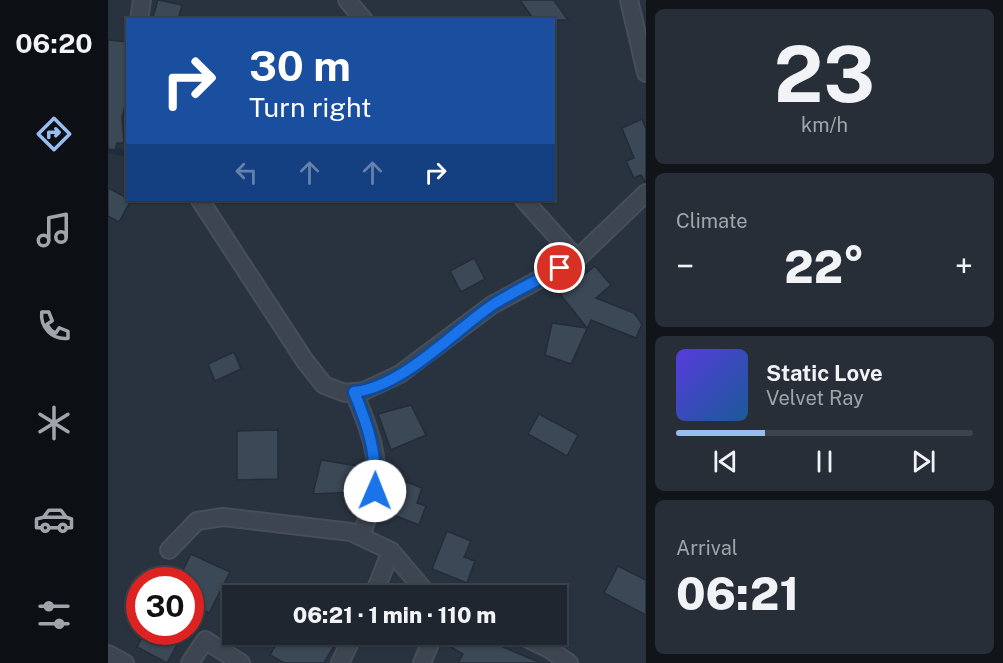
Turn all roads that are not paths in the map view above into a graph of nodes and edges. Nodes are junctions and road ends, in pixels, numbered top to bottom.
1 (142, 0) edge
2 (347, 0) edge
3 (629, 0) edge
4 (139, 18) edge
5 (362, 18) edge
6 (646, 73) edge
7 (646, 193) edge
8 (201, 201) edge
9 (525, 201) edge
10 (577, 259) junction
11 (354, 392) junction
12 (362, 537) junction
13 (170, 550) dead end
14 (391, 551) junction
15 (377, 585) edge
16 (420, 585) edge
17 (349, 645) edge
18 (429, 645) edge
19 (541, 645) edge
20 (108, 654) edge
21 (125, 663) edge
22 (190, 663) edge
23 (241, 663) edge
24 (340, 663) edge
25 (422, 663) edge
26 (569, 663) edge

1 - 4 street
2 - 5 street
3 - 6 street
7 - 10 street
8 - 11 street
9 - 10 street
10 - 11 street
11 - 12 street
12 - 13 street
12 - 14 street
14 - 15 street
14 - 16 street
17 - 24 street
18 - 25 street
19 - 26 street
20 - 21 street
22 - 23 street

